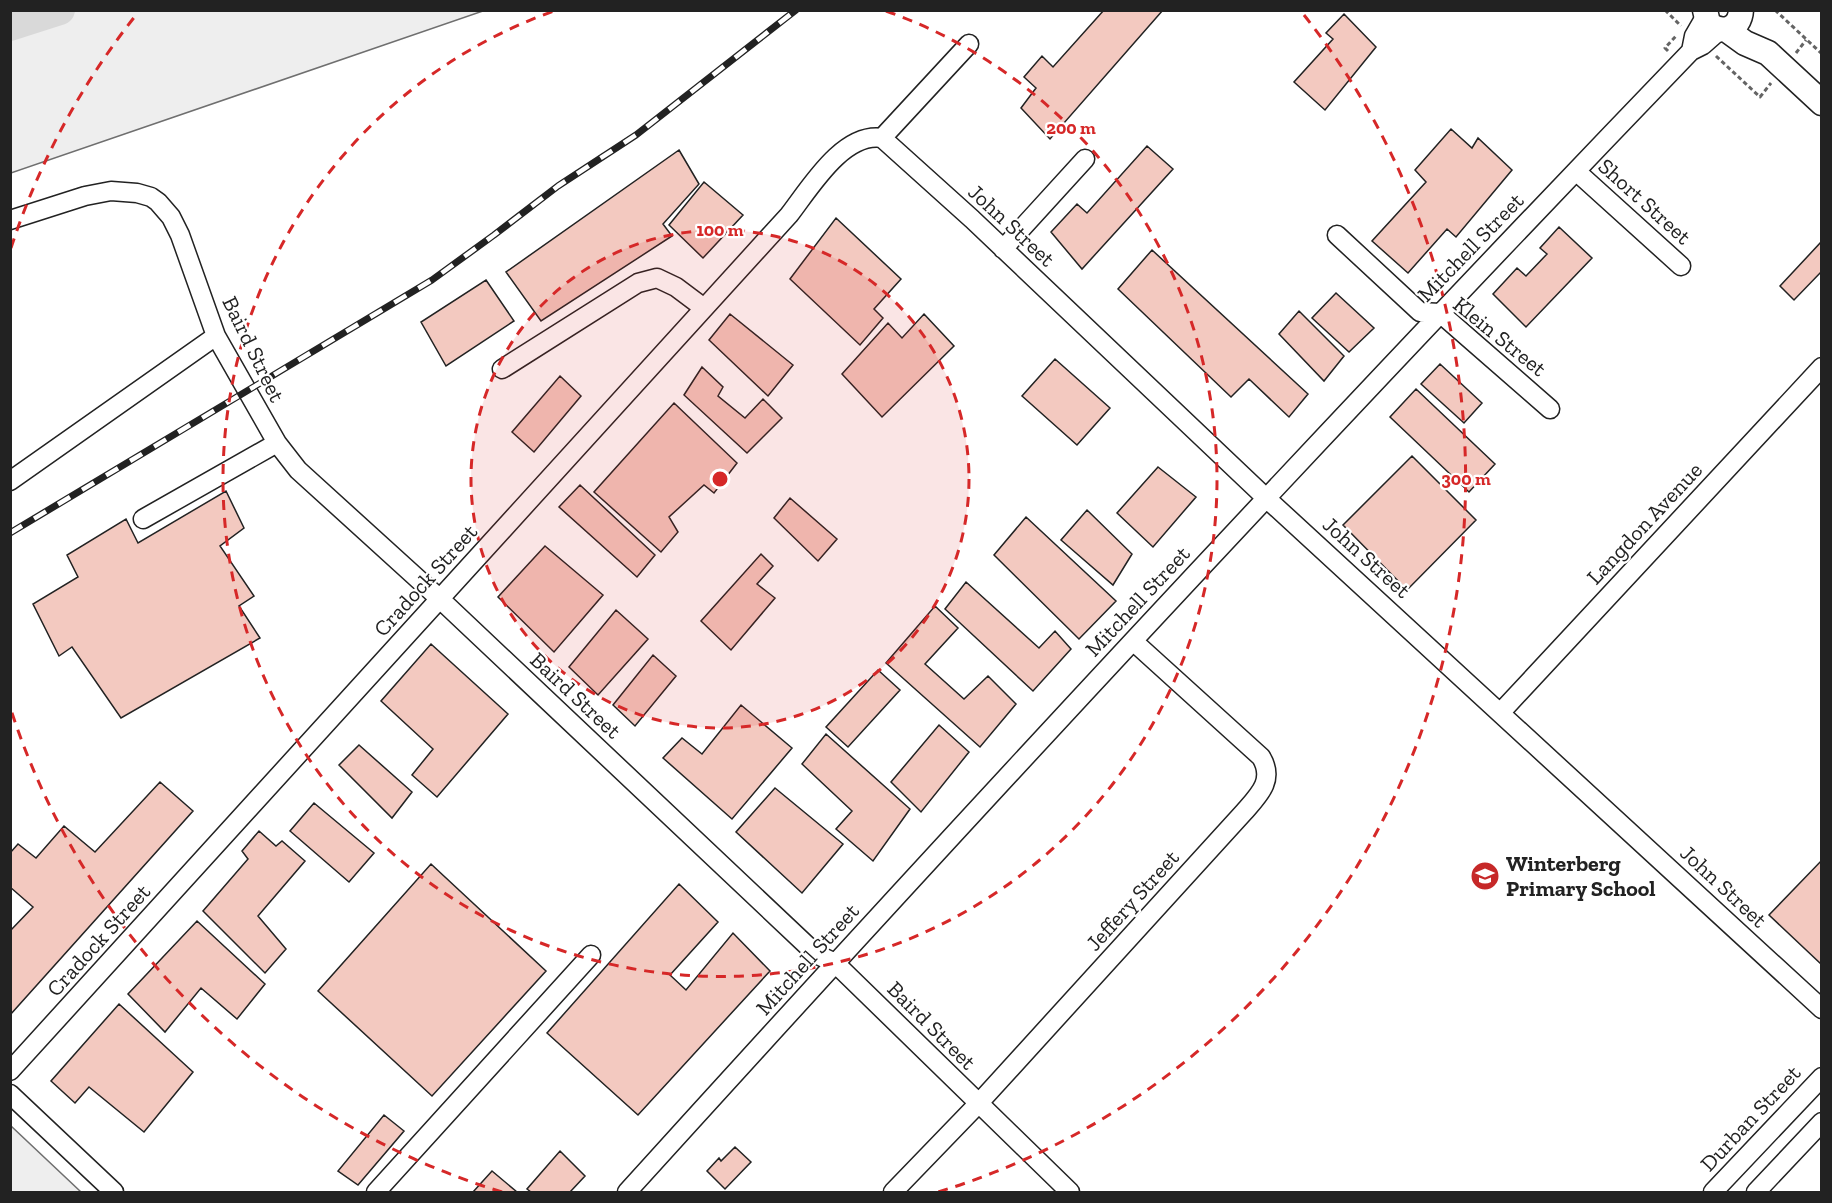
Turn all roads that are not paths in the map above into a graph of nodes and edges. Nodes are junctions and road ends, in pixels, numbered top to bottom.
1 (1721, 23) edge
2 (969, 44) dead end
3 (1821, 103) edge
4 (882, 138) junction
5 (1085, 159) dead end
6 (1577, 172) junction
7 (10, 220) edge
8 (1337, 235) dead end
9 (1003, 249) junction
10 (1681, 266) dead end
11 (704, 308) junction
12 (1440, 313) junction
13 (216, 336) junction
14 (1821, 367) edge
15 (502, 369) dead end
16 (1550, 409) dead end
17 (277, 444) junction
18 (10, 481) edge
19 (1265, 497) junction
20 (143, 519) dead end
21 (440, 599) junction
22 (1133, 641) junction
23 (1501, 712) junction
24 (591, 955) dead end
25 (835, 963) junction
26 (1821, 1009) edge
27 (10, 1071) edge
28 (1821, 1077) edge
29 (10, 1094) edge
30 (978, 1104) junction
31 (1821, 1122) edge
32 (114, 1192) edge
33 (376, 1192) edge
34 (627, 1192) edge
35 (893, 1192) edge
36 (1070, 1192) edge
37 (1713, 1192) edge
38 (1756, 1192) edge

1 - 3 main road
1 - 6 street, Mitchell Street
2 - 4 street
4 - 9 street, John Street
4 - 11 street, Cradock Street
5 - 9 street
6 - 10 street, Short Street
6 - 12 street, Mitchell Street
7 - 13 street, Baird Street
8 - 12 street, Klein Street
9 - 19 street, John Street
11 - 15 street
11 - 21 street, Cradock Street
12 - 16 street, Klein Street
12 - 19 street, Mitchell Street
13 - 17 street, Baird Street
13 - 18 street
14 - 23 street, Langdon Avenue
17 - 20 street
17 - 21 street, Baird Street
19 - 22 street, Mitchell Street
19 - 23 street, John Street
21 - 25 street, Baird Street
21 - 27 street, Cradock Street
22 - 25 street, Mitchell Street
22 - 30 street, Jeffery Street
23 - 26 street, John Street
24 - 33 street
25 - 30 street, Baird Street
25 - 34 street, Mitchell Street
28 - 37 street, Durban Street
29 - 32 street
30 - 35 street, Jeffery Street
30 - 36 street, Baird Street
31 - 38 street

